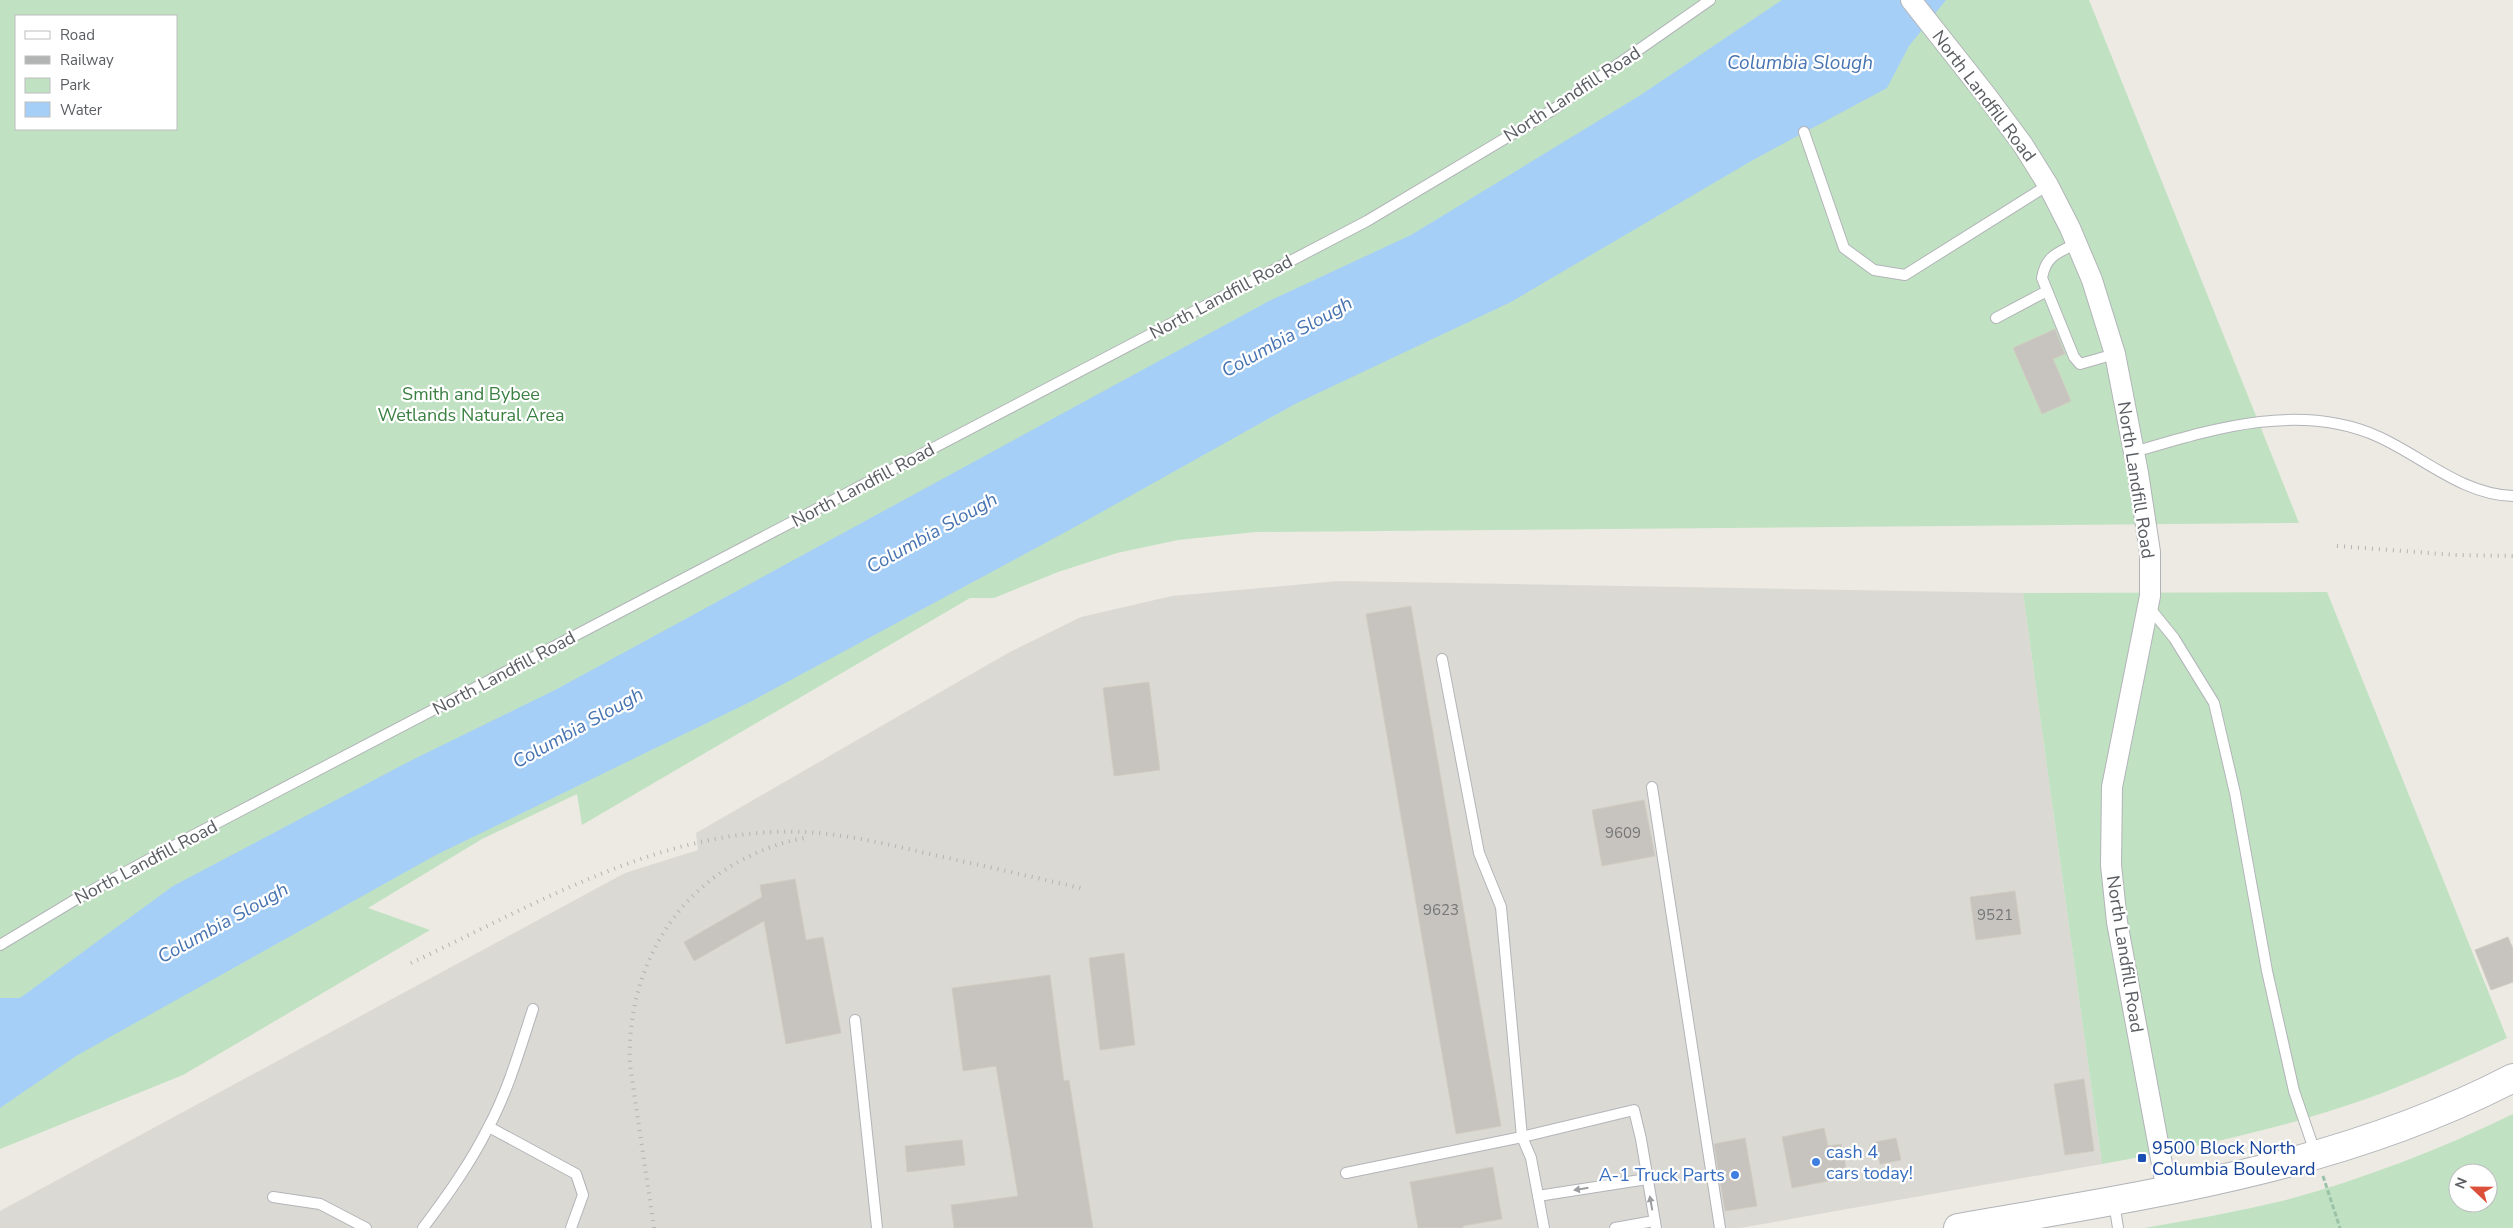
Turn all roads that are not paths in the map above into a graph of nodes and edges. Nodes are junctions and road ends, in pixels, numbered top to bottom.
1 (1710, 0) edge
2 (1911, 0) edge
3 (1804, 132) dead end
4 (2048, 185) junction
5 (2076, 244) junction
6 (2047, 291) junction
7 (1996, 318) dead end
8 (2115, 354) junction
9 (2134, 452) junction
10 (2513, 496) edge
11 (2148, 606) junction
12 (1442, 659) dead end
13 (1652, 787) dead end
14 (0, 945) edge
15 (533, 1009) dead end
16 (855, 1020) dead end
17 (2513, 1078) edge
18 (489, 1127) junction
19 (1522, 1137) junction
20 (2316, 1156) junction
21 (1346, 1173) dead end
22 (1647, 1179) junction
23 (2167, 1190) junction
24 (1538, 1196) junction
25 (273, 1197) dead end
26 (2114, 1200) junction
27 (1655, 1224) edge
28 (366, 1228) edge
29 (423, 1228) edge
30 (571, 1228) edge
31 (877, 1228) edge
32 (1544, 1228) edge
33 (1615, 1228) edge
34 (1720, 1228) edge
35 (1958, 1228) edge
36 (2118, 1228) edge

1 - 14 lane, North Landfill Road
2 - 4 street, North Landfill Road
3 - 4 lane
4 - 5 street, North Landfill Road
5 - 6 lane
5 - 8 street, North Landfill Road
6 - 7 lane
6 - 8 lane
8 - 9 street, North Landfill Road
9 - 10 lane
9 - 11 street, North Landfill Road
11 - 20 lane
11 - 23 street, North Landfill Road
12 - 19 lane
13 - 34 lane
15 - 18 lane
16 - 31 lane
17 - 20 main road
18 - 29 lane
18 - 30 lane
19 - 21 lane
19 - 22 lane
19 - 24 lane
20 - 23 main road
22 -> 24 lane
27 -> 22 lane
23 - 26 main road
24 - 32 lane
25 - 28 lane
26 - 35 main road
26 - 36 lane
27 - 33 lane

